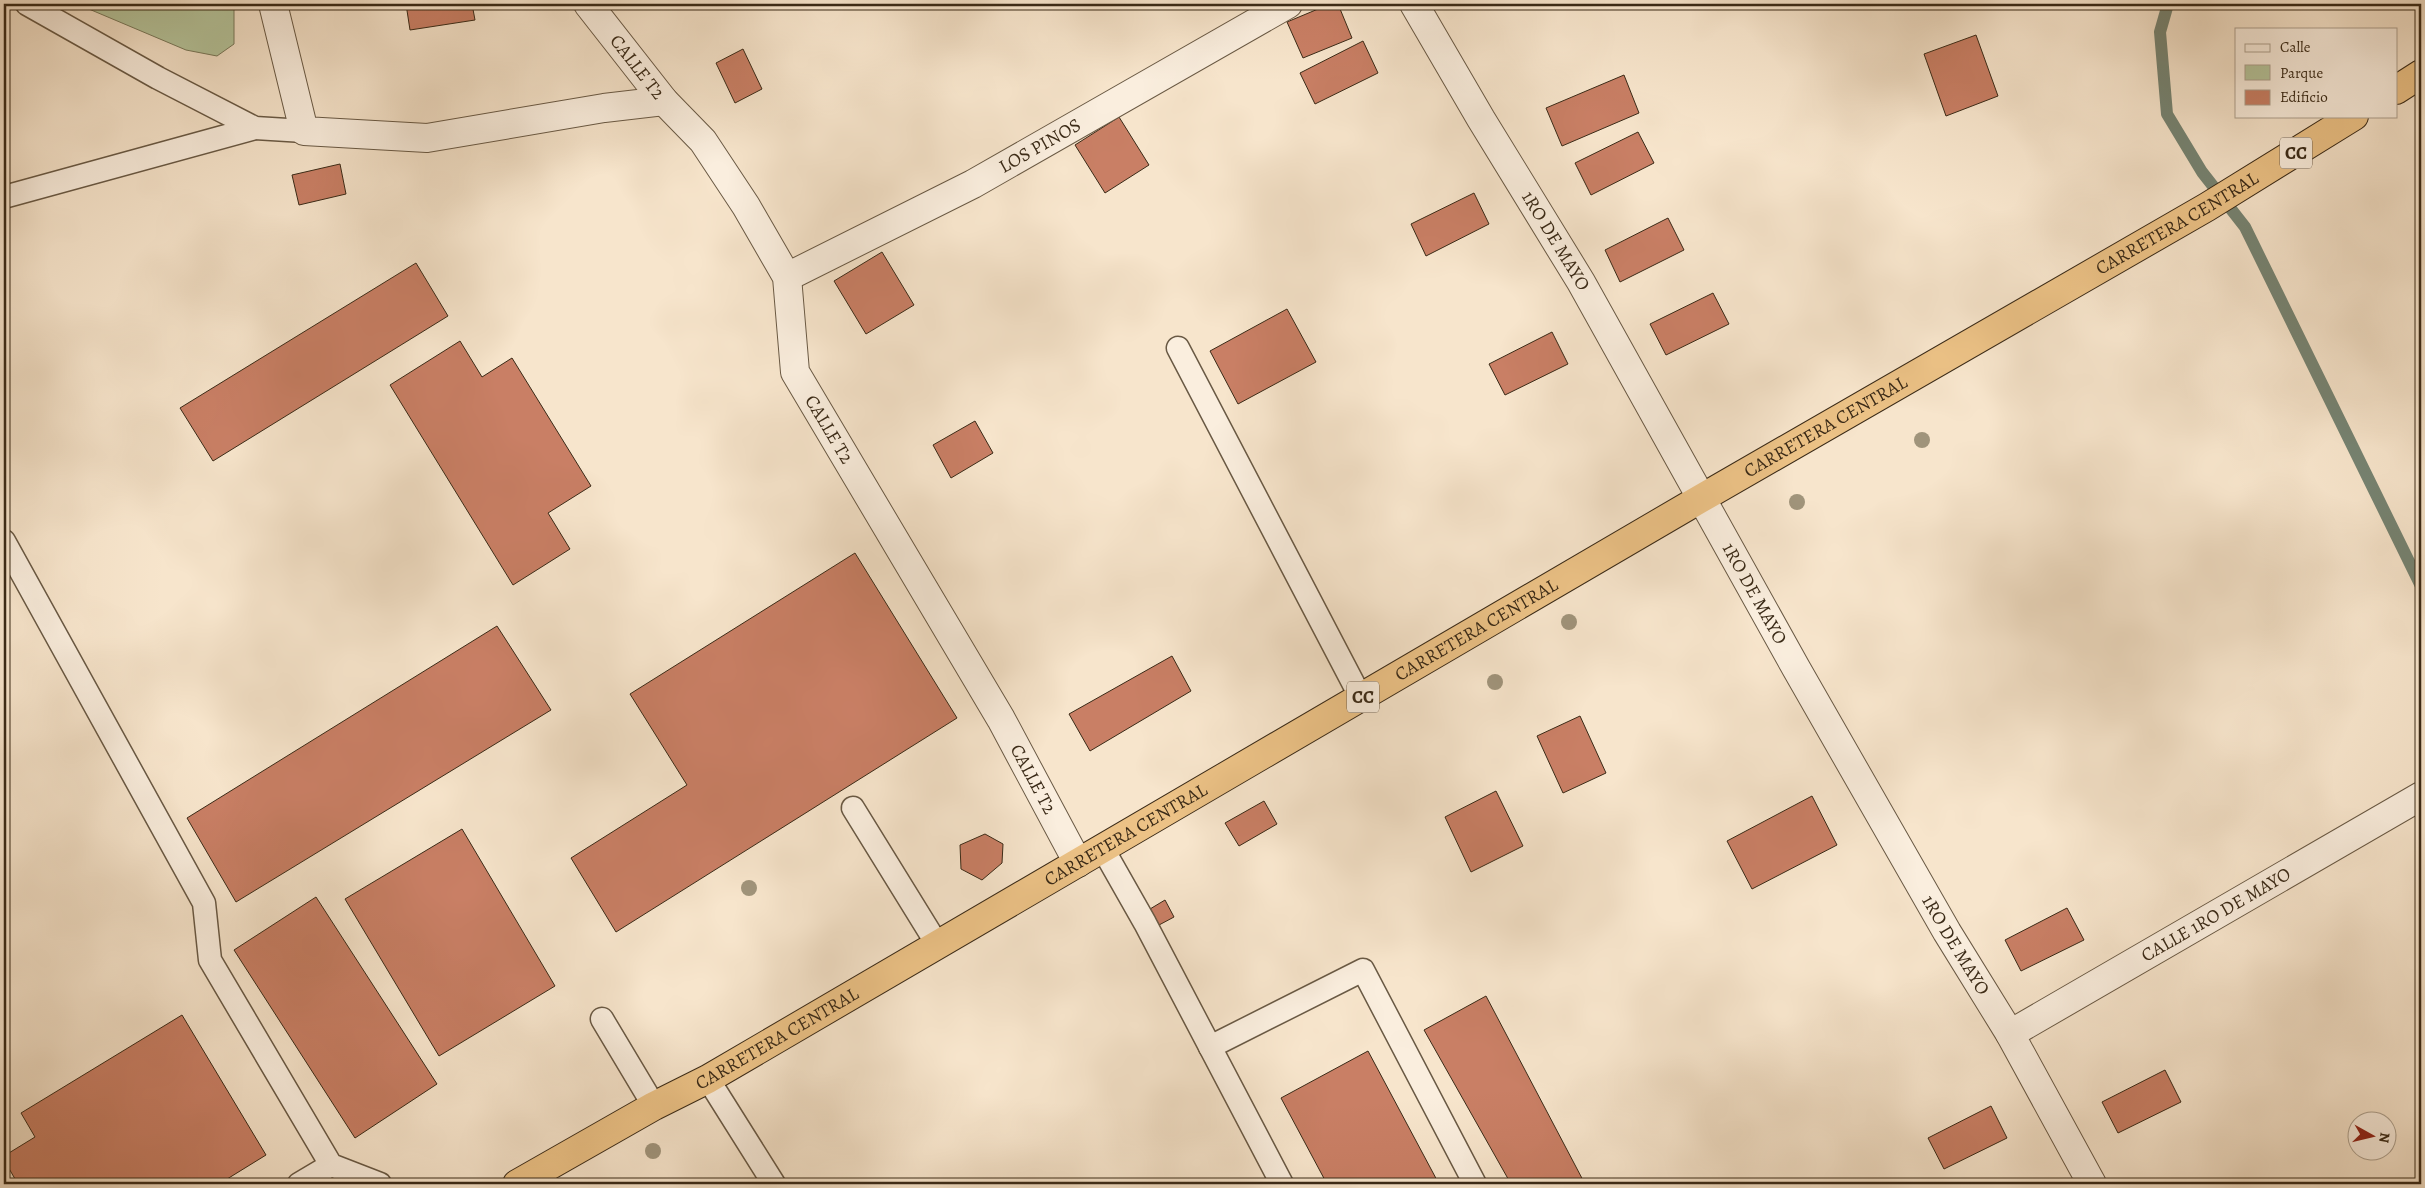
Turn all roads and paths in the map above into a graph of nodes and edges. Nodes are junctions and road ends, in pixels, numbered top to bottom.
1 (28, 4) edge
2 (273, 4) edge
3 (588, 4) edge
4 (1288, 4) edge
5 (1414, 4) edge
6 (2421, 74) edge
7 (2398, 89) edge
8 (664, 101) junction
9 (2351, 118) edge
10 (255, 128) junction
11 (304, 131) junction
12 (4, 198) edge
13 (786, 277) junction
14 (1178, 348) dead end
15 (1700, 499) junction
16 (4, 541) edge
17 (1361, 698) junction
18 (2421, 796) edge
19 (853, 808) dead end
20 (1103, 849) junction
21 (1078, 863) junction
22 (938, 944) junction
23 (602, 1019) dead end
24 (2010, 1034) junction
25 (1210, 1047) junction
26 (708, 1079) junction
27 (654, 1106) junction
28 (331, 1165) junction
29 (299, 1184) edge
30 (380, 1184) edge
31 (518, 1184) edge
32 (774, 1184) edge
33 (1282, 1184) edge
34 (1475, 1184) edge
35 (2092, 1184) edge

1 - 10 lane
2 - 11 street
3 - 8 street, CALLE T2
4 - 13 street, LOS PINOS
5 - 15 street, 1RO DE MAYO
6 - 7 highway
8 - 11 street
8 - 13 street, CALLE T2
9 - 15 highway, CARRETERA CENTRAL / CC
10 - 11 lane
10 - 12 lane
13 - 21 street, CALLE T2
14 - 17 lane
15 - 17 highway, CARRETERA CENTRAL / CC
15 - 24 street, 1RO DE MAYO
16 - 28 lane
17 - 20 highway, CARRETERA CENTRAL / CC
18 - 24 street, CALLE 1RO DE MAYO
19 - 22 lane
20 - 21 highway, CARRETERA CENTRAL / CC
20 - 25 lane
21 - 22 highway, CARRETERA CENTRAL / CC
22 - 26 highway, CARRETERA CENTRAL / CC
23 - 27 lane
24 - 35 street, 1RO DE MAYO
25 - 33 lane
25 - 34 lane
26 - 27 highway, CARRETERA CENTRAL / CC
26 - 32 lane
27 - 31 highway, CARRETERA CENTRAL / CC
28 - 29 lane
28 - 30 lane

